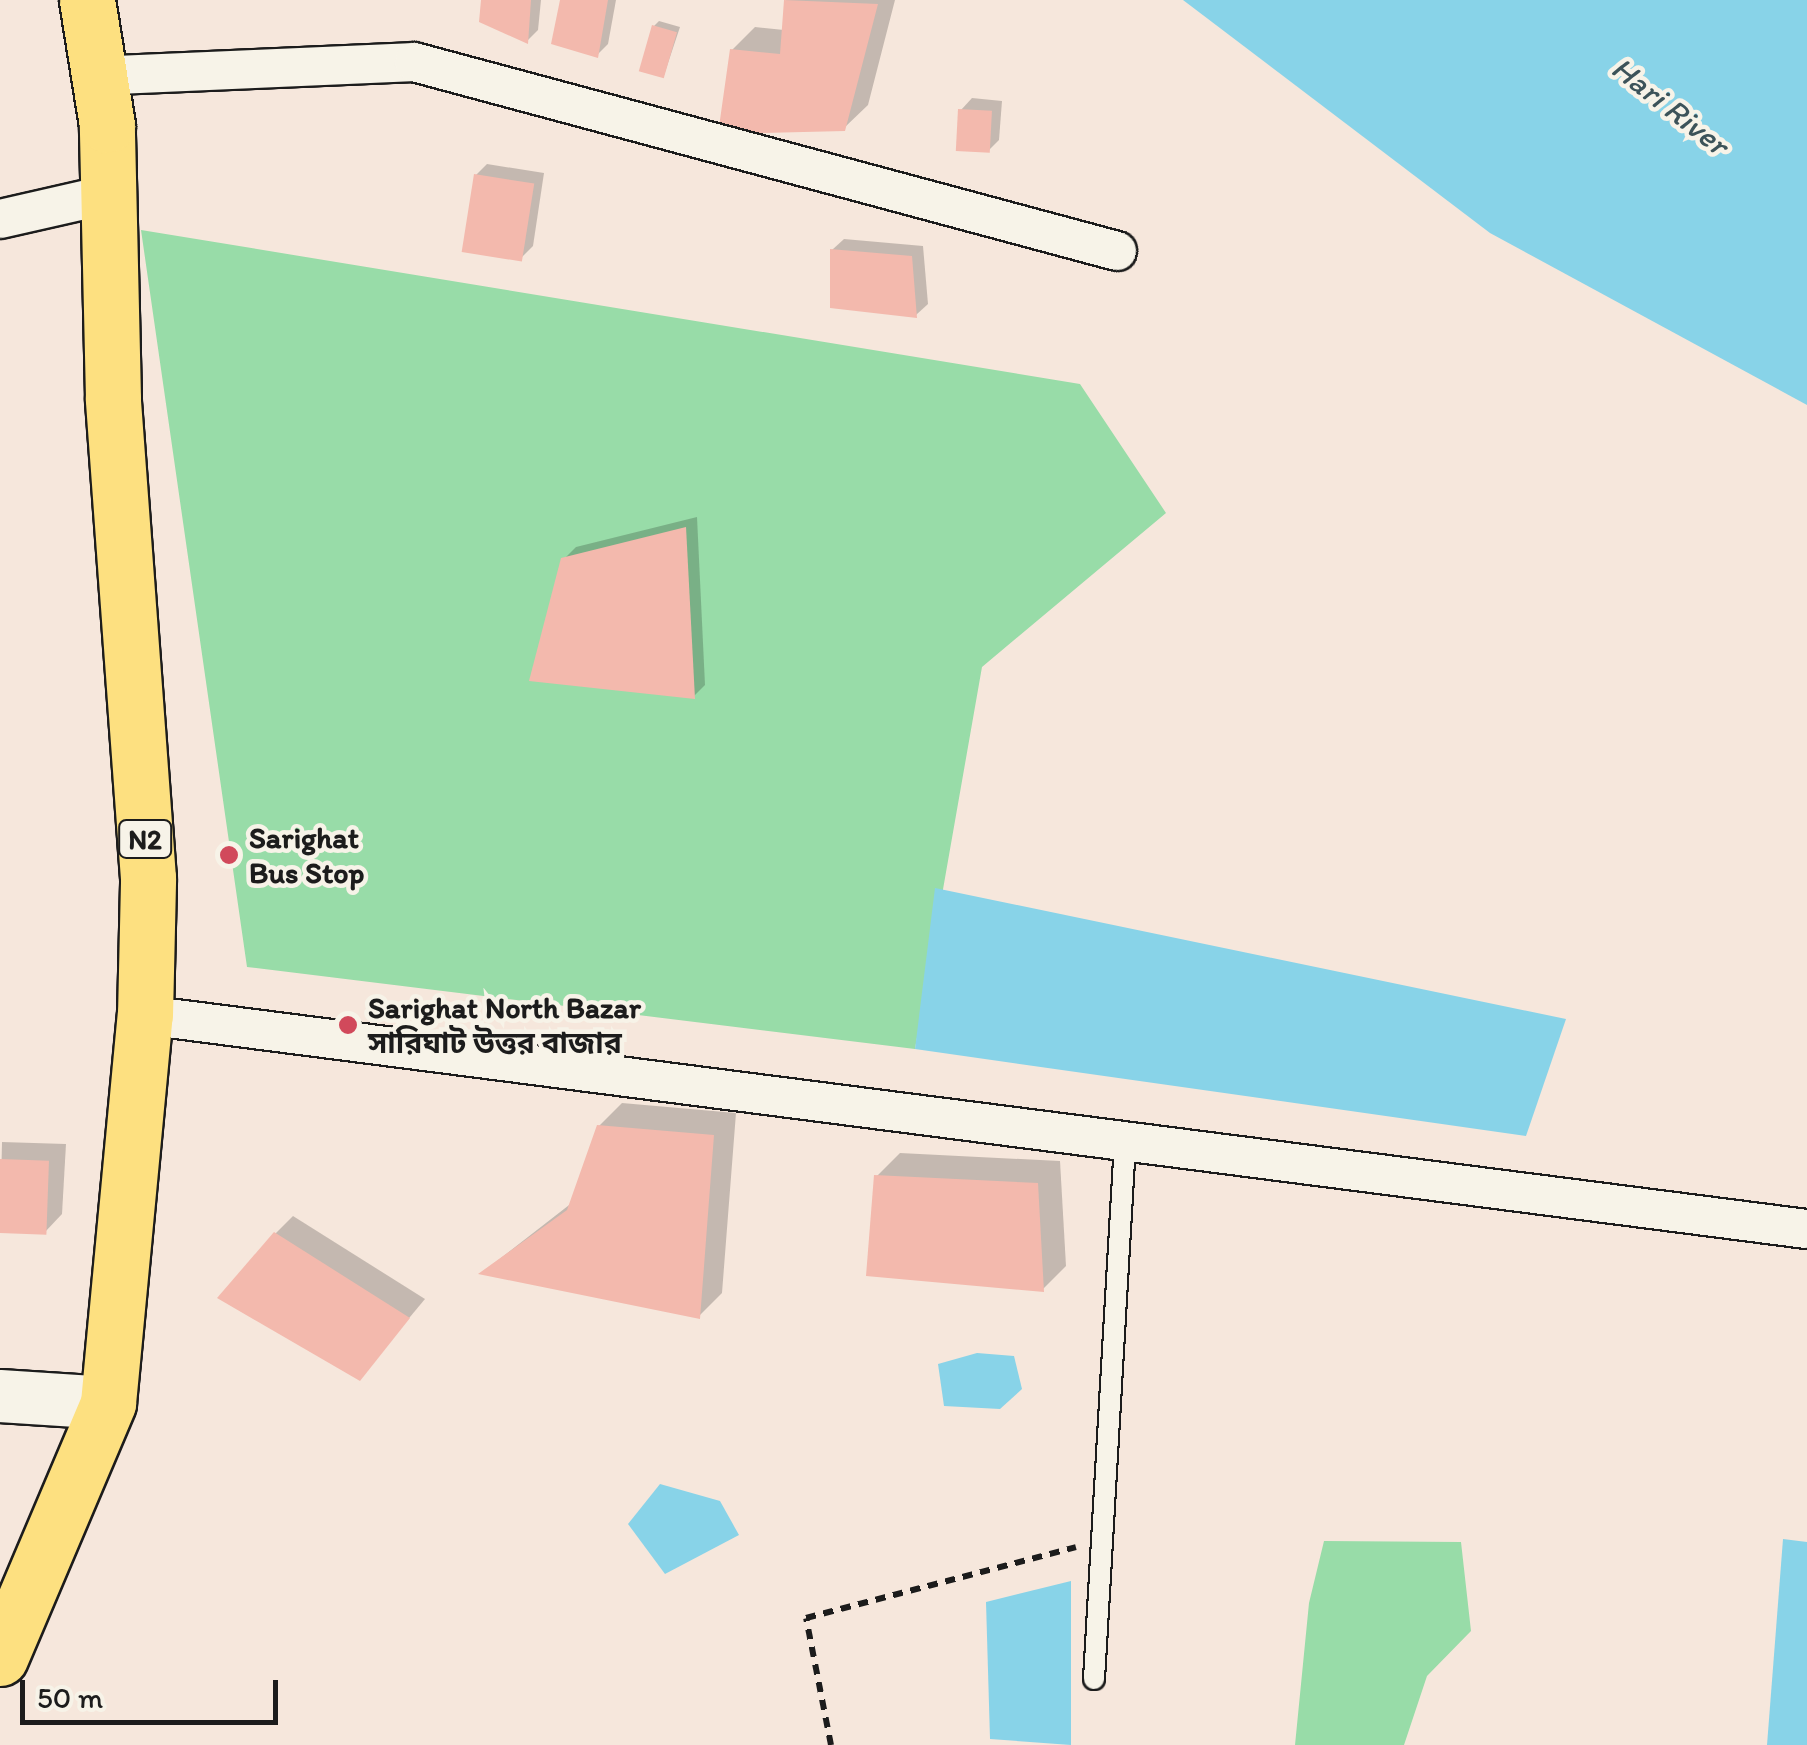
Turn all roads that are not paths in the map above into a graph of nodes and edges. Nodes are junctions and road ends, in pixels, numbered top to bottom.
1 (87, 0) edge
2 (95, 76) junction
3 (106, 195) junction
4 (0, 219) edge
5 (1117, 251) dead end
6 (145, 1014) junction
7 (1126, 1143) junction
8 (1807, 1229) edge
9 (0, 1396) edge
10 (108, 1404) junction
11 (0, 1658) edge
12 (1094, 1679) dead end

1 - 2 highway, N2
2 - 3 highway, N2
2 - 5 street
3 - 4 street
3 - 6 highway, N2
6 - 7 street
6 - 10 highway, N2
7 - 8 street
7 - 12 lane
9 - 10 street
10 - 11 highway, N2

